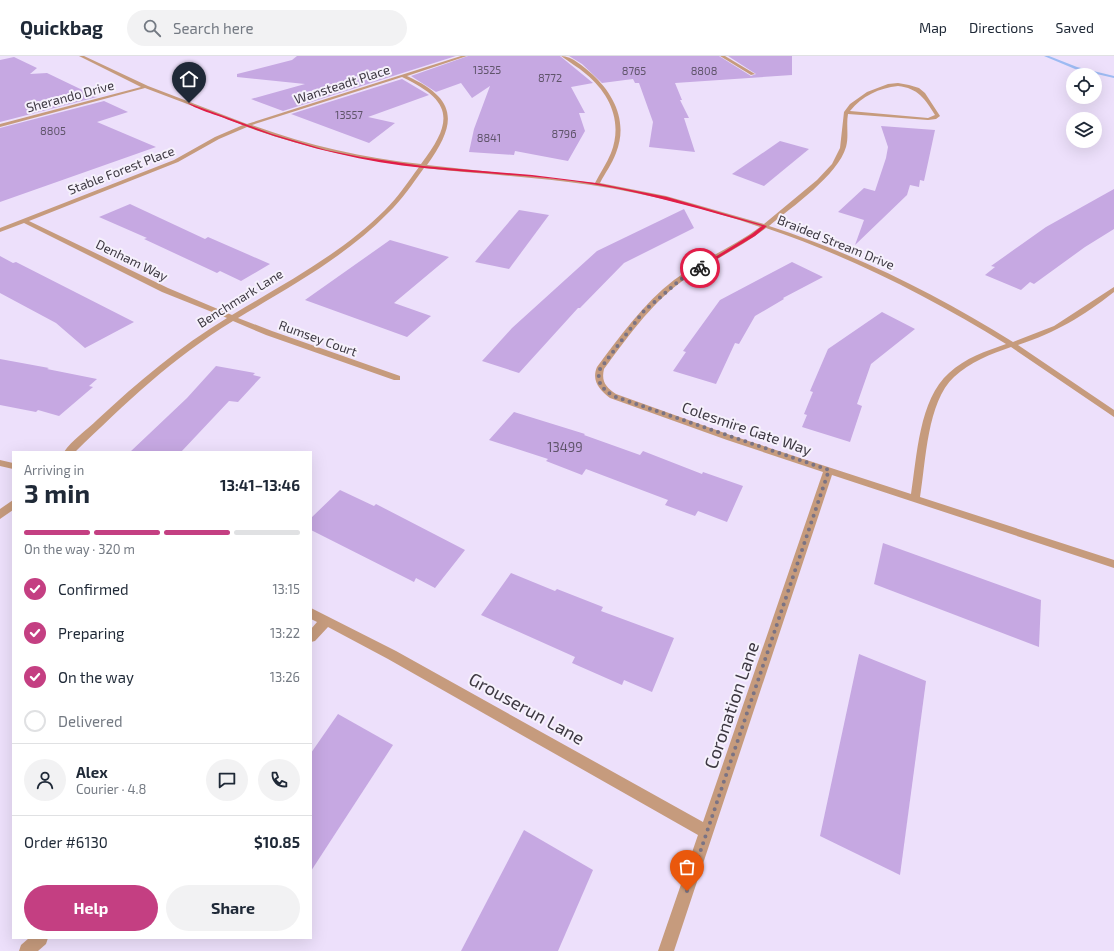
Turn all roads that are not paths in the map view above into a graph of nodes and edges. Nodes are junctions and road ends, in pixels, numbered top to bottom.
1 (81, 56) edge
2 (465, 56) edge
3 (563, 56) edge
4 (722, 56) edge
5 (753, 74) dead end
6 (403, 76) junction
7 (145, 87) junction
8 (846, 112) junction
9 (0, 126) edge
10 (248, 126) junction
11 (423, 167) junction
12 (596, 184) junction
13 (24, 220) junction
14 (765, 226) junction
15 (0, 230) edge
16 (1114, 289) edge
17 (232, 318) junction
18 (1012, 345) junction
19 (397, 378) dead end
20 (1114, 414) edge
21 (70, 451) edge
22 (0, 463) edge
23 (12, 466) edge
24 (829, 470) junction
25 (915, 499) junction
26 (12, 505) edge
27 (0, 515) edge
28 (1114, 564) edge
29 (312, 614) edge
30 (326, 621) junction
31 (312, 637) edge
32 (707, 832) junction
33 (39, 939) edge
34 (27, 951) edge
35 (666, 951) edge

1 - 7 street, Braided Stream Drive
2 - 6 street, Wansteadt Place
3 - 12 street
4 - 5 street
6 - 10 street, Wansteadt Place
6 - 11 street, Benchmark Lane
7 - 9 street, Sherando Drive
7 - 10 street, Braided Stream Drive
8 - 8 street
8 - 14 street, Colesmire Gate Way
10 - 11 street, Braided Stream Drive
10 - 13 street, Stable Forest Place
11 - 12 street, Braided Stream Drive
11 - 17 street, Benchmark Lane
12 - 14 street, Braided Stream Drive
13 - 15 street, Stable Forest Place
13 - 17 street, Denham Way
14 - 18 street, Braided Stream Drive
14 - 24 street, Colesmire Gate Way
16 - 18 street
17 - 19 street, Rumsey Court
17 - 21 street, Benchmark Lane
18 - 20 street, Braided Stream Drive
18 - 25 street
22 - 23 street
24 - 25 street, Colesmire Gate Way
24 - 32 street, Coronation Lane
25 - 28 street, Colesmire Gate Way
26 - 27 street
29 - 30 street, Grouserun Lane
30 - 31 street
30 - 32 street, Grouserun Lane
32 - 35 street, Coronation Lane
33 - 34 street

